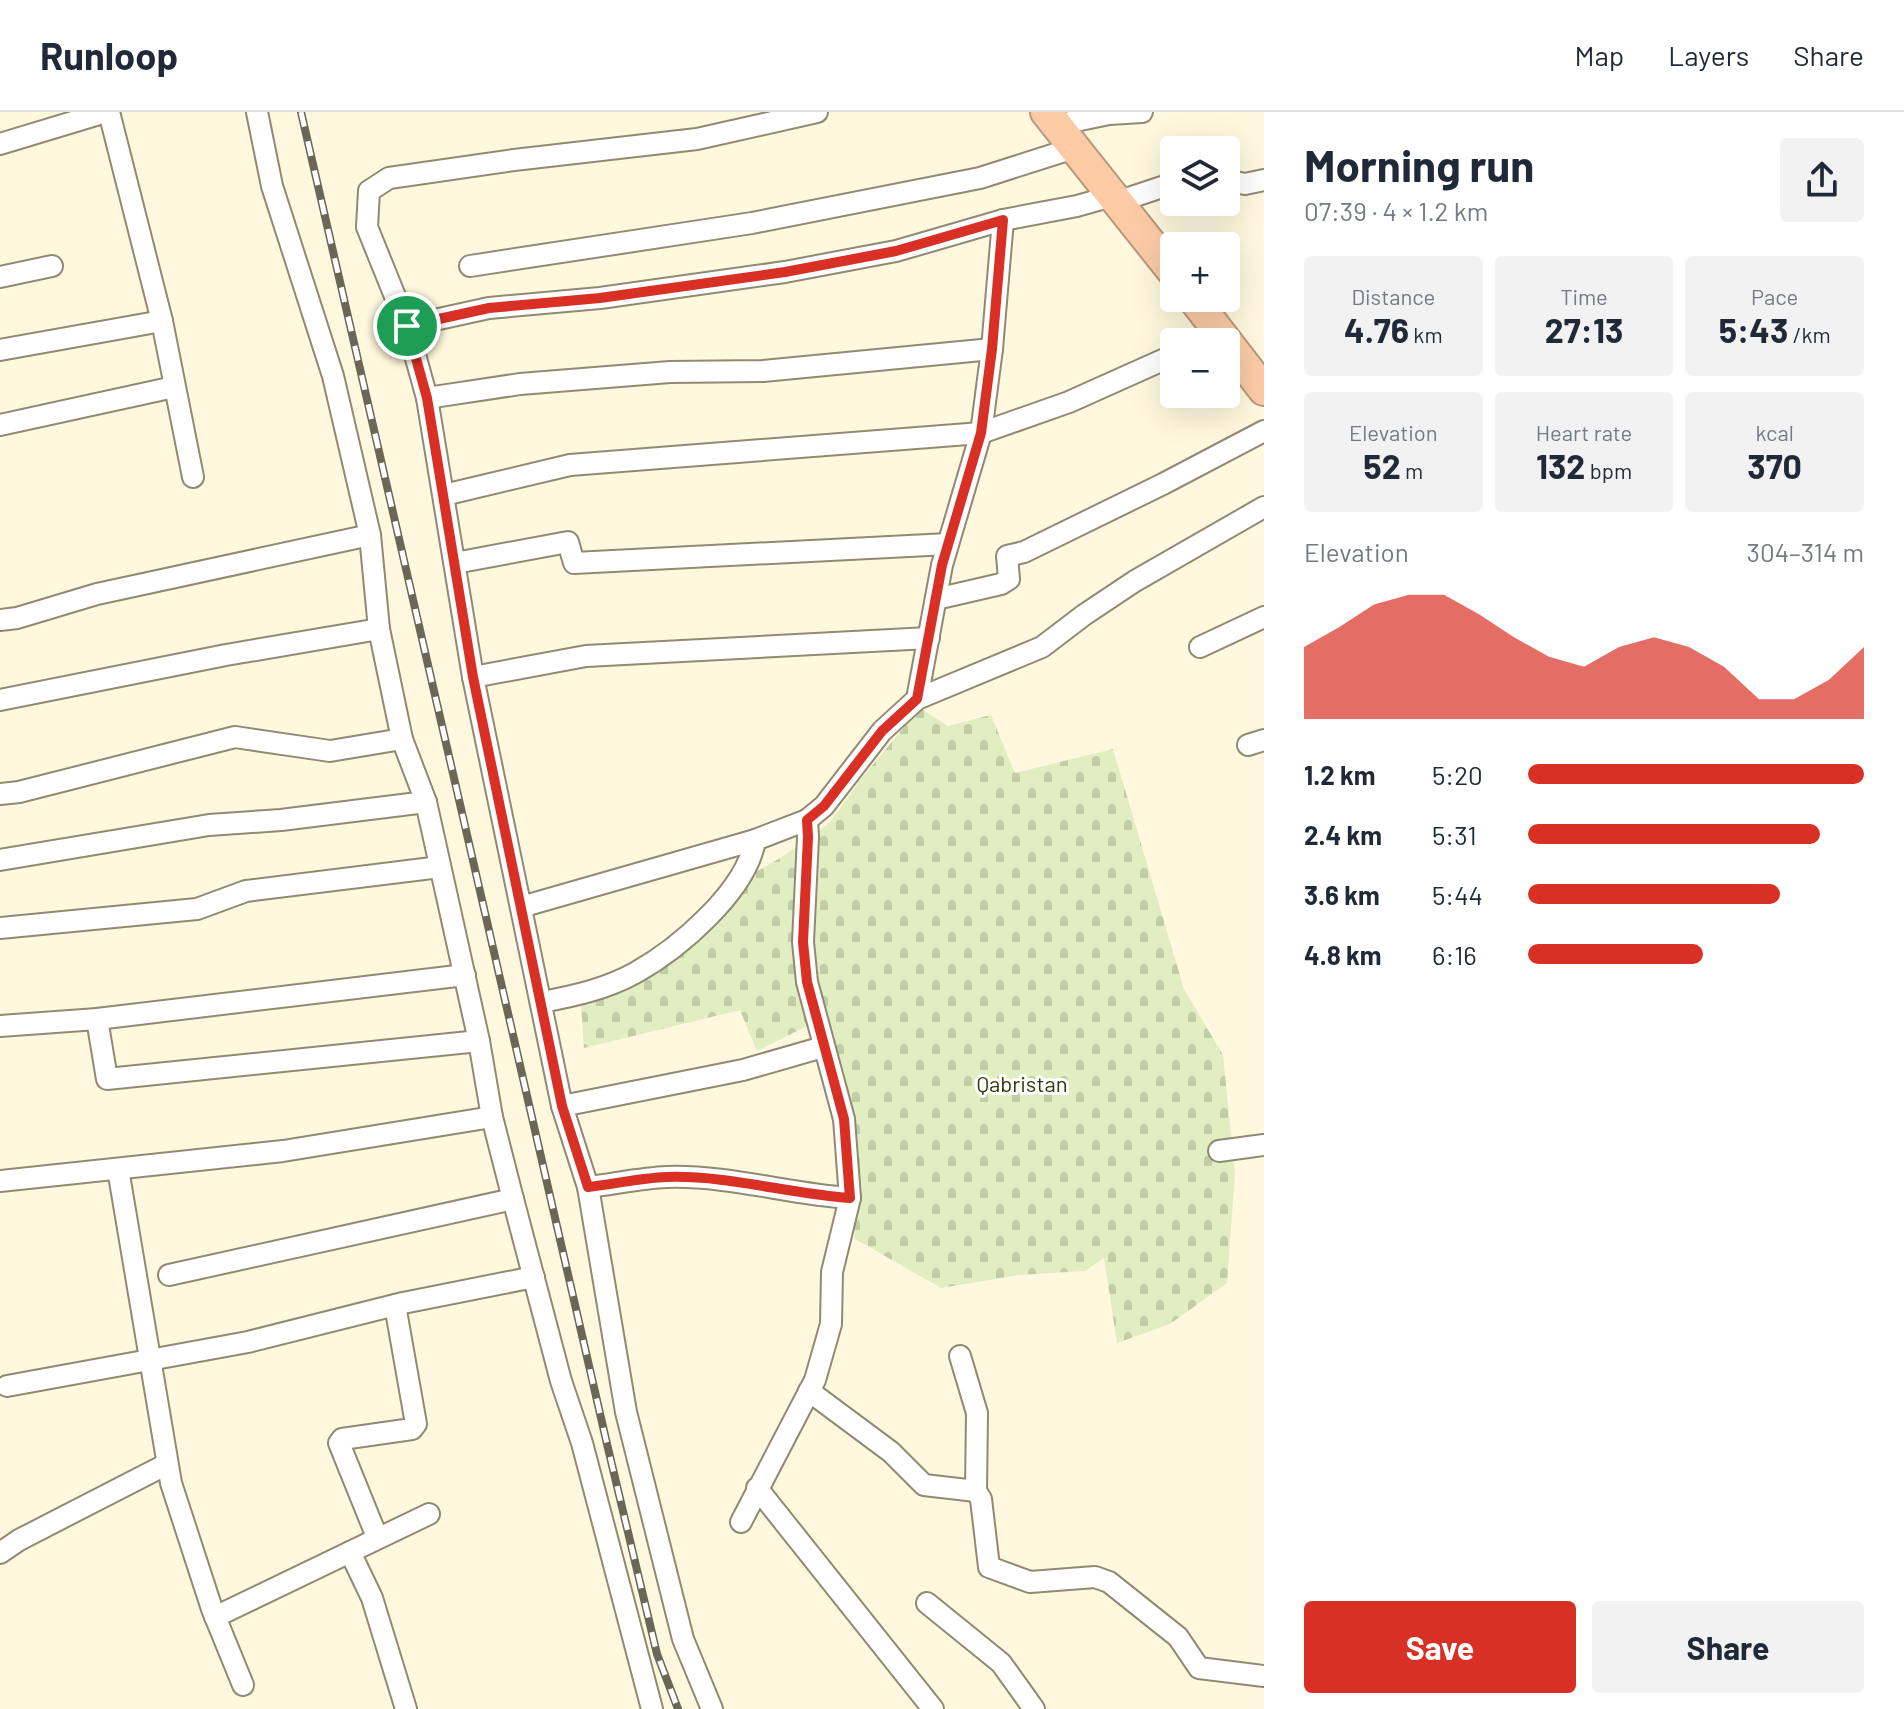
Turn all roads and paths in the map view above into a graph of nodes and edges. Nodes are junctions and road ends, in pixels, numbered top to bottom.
1 (108, 112) edge
2 (257, 112) edge
3 (817, 112) edge
4 (1142, 112) edge
5 (1058, 128) edge
6 (0, 144) edge
7 (1264, 180) edge
8 (1240, 183) edge
9 (1160, 187) edge
10 (1114, 199) junction
11 (1003, 220) junction
12 (1160, 256) edge
13 (52, 266) dead end
14 (470, 266) dead end
15 (0, 277) edge
16 (162, 321) junction
17 (407, 326) junction
18 (992, 349) junction
19 (0, 350) edge
20 (1160, 361) edge
21 (1240, 366) edge
22 (174, 387) junction
23 (1264, 390) edge
24 (427, 398) junction
25 (0, 425) edge
26 (1264, 431) edge
27 (981, 433) junction
28 (193, 477) dead end
29 (444, 495) junction
30 (1264, 507) edge
31 (370, 535) junction
32 (948, 544) junction
33 (455, 563) junction
34 (936, 599) junction
35 (1264, 617) edge
36 (0, 620) edge
37 (379, 629) junction
38 (929, 638) junction
39 (1200, 647) dead end
40 (473, 677) junction
41 (917, 699) junction
42 (0, 700) edge
43 (402, 739) junction
44 (0, 794) edge
45 (426, 802) junction
46 (807, 820) junction
47 (755, 840) junction
48 (0, 860) edge
49 (440, 867) junction
50 (521, 907) junction
51 (0, 928) edge
52 (465, 975) junction
53 (542, 1002) junction
54 (97, 1019) junction
55 (0, 1026) edge
56 (479, 1041) junction
57 (823, 1047) junction
58 (562, 1106) junction
59 (492, 1117) junction
60 (1264, 1145) edge
61 (1219, 1151) dead end
62 (118, 1169) junction
63 (0, 1181) edge
64 (588, 1187) junction
65 (850, 1198) junction
66 (513, 1199) junction
67 (169, 1275) dead end
68 (534, 1277) junction
69 (395, 1305) junction
70 (960, 1356) dead end
71 (149, 1359) junction
72 (7, 1386) dead end
73 (809, 1391) junction
74 (167, 1464) junction
75 (757, 1488) junction
76 (976, 1491) junction
77 (429, 1514) dead end
78 (741, 1522) dead end
79 (377, 1537) junction
80 (350, 1552) junction
81 (0, 1553) edge
82 (927, 1603) dead end
83 (215, 1617) junction
84 (1264, 1676) edge
85 (243, 1685) dead end
86 (406, 1709) edge
87 (652, 1709) edge
88 (712, 1709) edge
89 (933, 1709) edge
90 (1034, 1709) edge

1 - 6 street
1 - 16 street
2 - 31 street
3 - 17 street
4 - 5 street
5 - 10 highway
5 - 14 street
7 - 8 street
9 - 10 street
10 - 11 street
10 - 12 highway
11 - 17 street
11 - 18 street
13 - 15 street
16 - 19 street
16 - 22 street
17 - 24 street
18 - 24 street
18 - 27 street
20 - 27 street
21 - 23 highway
22 - 25 street
22 - 28 street
24 - 29 street
26 - 34 street
27 - 29 street
27 - 32 street
29 - 33 street
30 - 41 street
31 - 36 street
31 - 37 street
32 - 33 street
32 - 34 street
33 - 40 street
34 - 38 street
35 - 39 street
37 - 42 street
37 - 43 street
38 - 40 street
38 - 41 street
40 - 50 street
41 - 46 street
43 - 44 street
43 - 45 street
45 - 48 street
45 - 49 street
46 - 47 street
46 - 57 street
47 - 50 street
47 - 53 street
49 - 51 street
49 - 52 street
50 - 53 street
52 - 54 street
52 - 56 street
53 - 58 street
54 - 55 street
54 - 56 street
56 - 59 street
57 - 58 street
57 - 65 street
58 - 64 street
59 - 62 street
59 - 66 street
60 - 61 street
62 - 63 street
62 - 71 street
64 - 65 street
64 - 88 street
65 - 73 street
66 - 67 street
66 - 68 street
68 - 69 street
68 - 87 street
69 - 71 street
69 - 79 street
70 - 76 street
71 - 72 street
71 - 74 street
73 - 75 street
73 - 76 street
74 - 81 street
74 - 83 street
75 - 78 street
75 - 89 street
76 - 84 street
77 - 79 street
79 - 80 street
80 - 83 street
80 - 86 street
82 - 90 street
83 - 85 street

